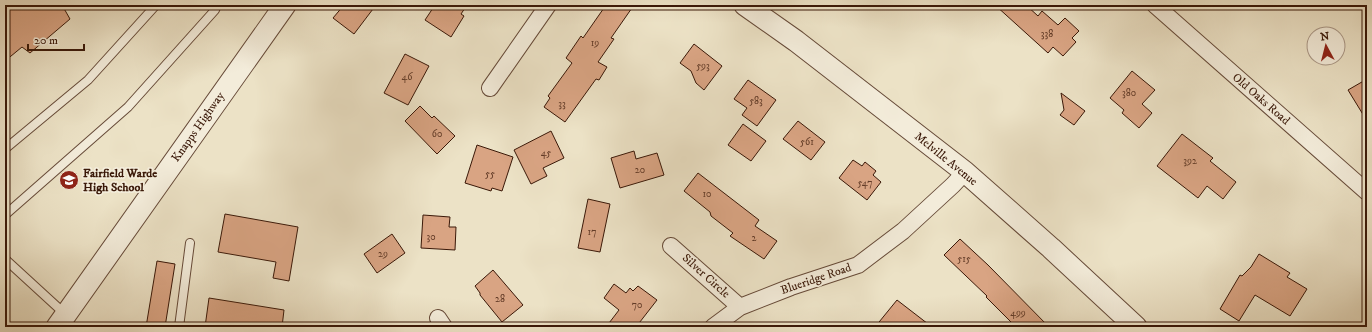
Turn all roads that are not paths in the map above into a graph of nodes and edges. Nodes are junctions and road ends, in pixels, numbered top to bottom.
1 (156, 5) edge
2 (218, 5) edge
3 (285, 5) edge
4 (548, 5) edge
5 (745, 5) edge
6 (1155, 5) edge
7 (490, 88) dead end
8 (5, 149) edge
9 (965, 172) junction
10 (1367, 192) edge
11 (5, 216) edge
12 (190, 243) dead end
13 (672, 246) dead end
14 (5, 259) edge
15 (740, 307) junction
16 (61, 321) edge
17 (179, 327) edge
18 (714, 327) edge
19 (1136, 327) edge

1 - 8 lane
2 - 11 lane
3 - 16 street, Knapps Highway
4 - 7 street
5 - 9 street, Melville Avenue
6 - 10 street, Old Oaks Road
9 - 15 street, Blueridge Road
9 - 19 street, Melville Avenue
12 - 17 lane
13 - 15 street, Silver Circle
14 - 16 lane
15 - 18 street, Blueridge Road

